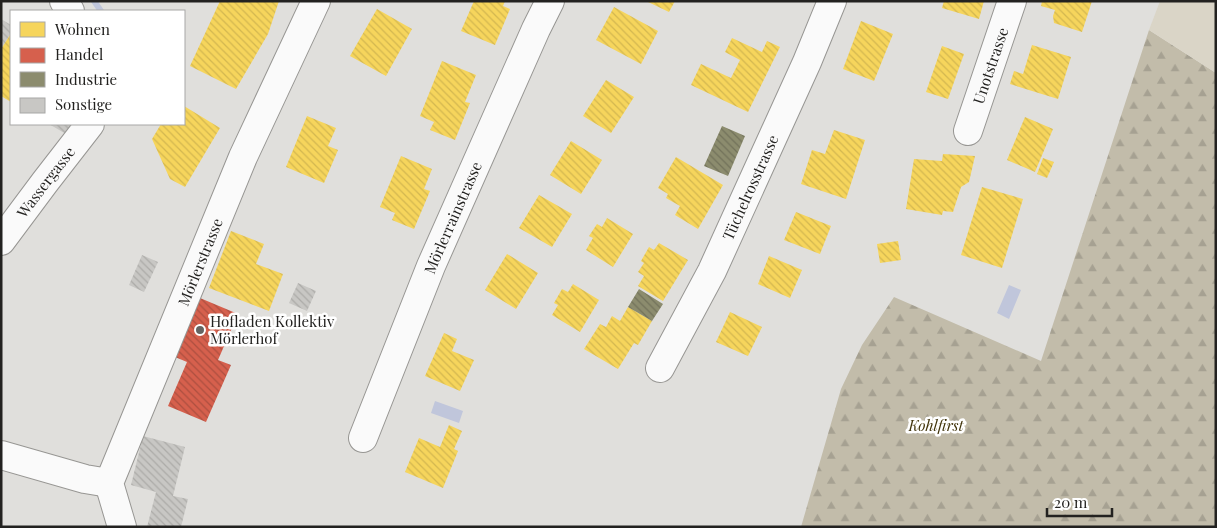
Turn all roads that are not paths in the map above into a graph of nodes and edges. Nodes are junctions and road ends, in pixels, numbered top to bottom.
1 (316, 1) edge
2 (550, 1) edge
3 (832, 1) edge
4 (1012, 1) edge
5 (89, 125) edge
6 (968, 131) dead end
7 (1, 241) edge
8 (660, 368) dead end
9 (363, 438) dead end
10 (1, 455) edge
11 (109, 483) junction
12 (122, 527) edge

1 - 11 street, Mörlerstrasse
2 - 9 street, Mörlerrainstrasse
3 - 8 street, Tüchelrosstrasse
4 - 6 street, Unotstrasse
5 - 7 street, Wassergasse
10 - 11 street
11 - 12 street

